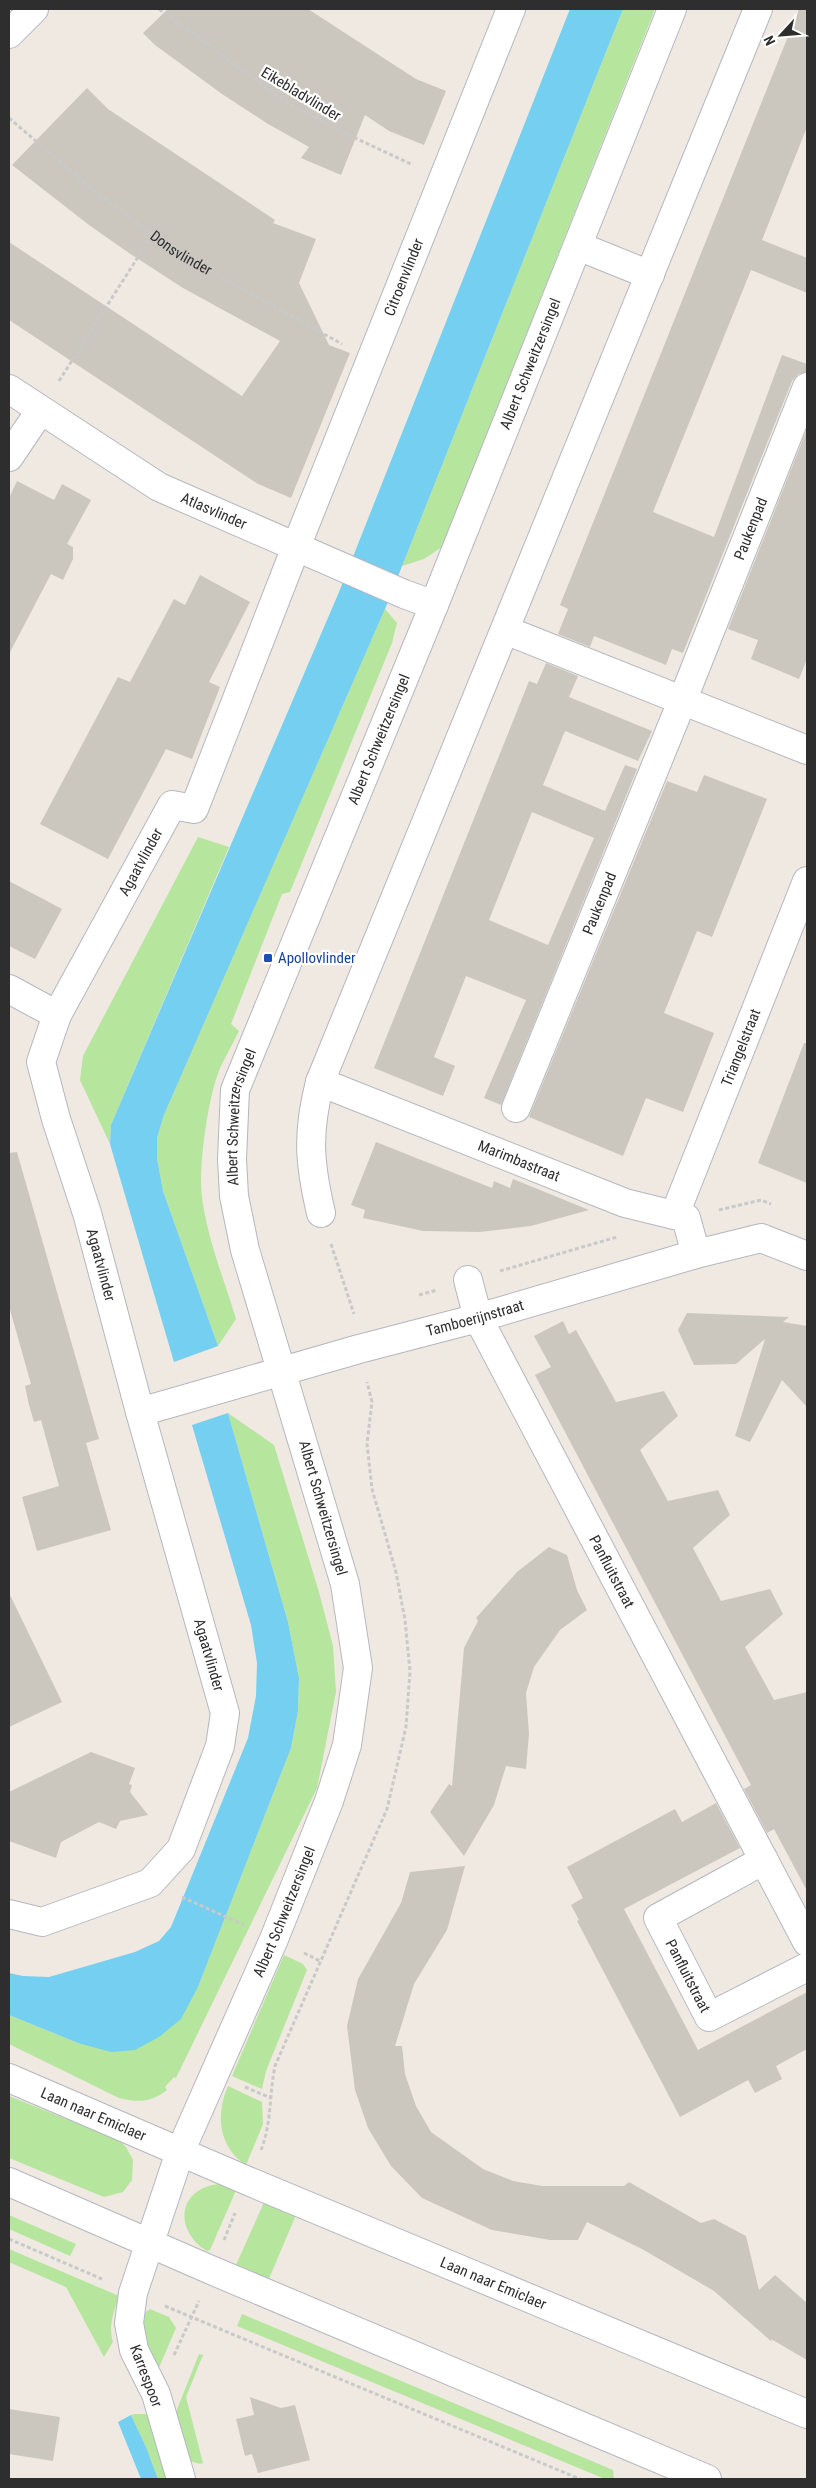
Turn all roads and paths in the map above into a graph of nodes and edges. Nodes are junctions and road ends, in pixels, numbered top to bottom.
1 (34, 9) edge
2 (159, 9) edge
3 (511, 9) edge
4 (672, 9) edge
5 (758, 9) edge
6 (9, 34) edge
7 (9, 118) edge
8 (443, 179) junction
9 (152, 235) junction
10 (578, 246) junction
11 (650, 275) junction
12 (371, 359) junction
13 (807, 387) edge
14 (9, 389) edge
15 (40, 411) junction
16 (9, 457) edge
17 (296, 547) junction
18 (434, 605) junction
19 (505, 630) junction
20 (683, 699) junction
21 (807, 750) edge
22 (807, 881) edge
23 (9, 989) edge
24 (57, 1014) junction
25 (320, 1082) junction
26 (516, 1108) dead end
27 (321, 1213) dead end
28 (675, 1214) junction
29 (696, 1254) junction
30 (807, 1256) edge
31 (468, 1280) dead end
32 (478, 1318) junction
33 (281, 1371) junction
34 (140, 1412) junction
35 (764, 1860) junction
36 (176, 1895) dead end
37 (9, 1914) edge
38 (239, 1923) dead end
39 (807, 1942) edge
40 (807, 1967) edge
41 (9, 2078) edge
42 (180, 2152) junction
43 (9, 2182) edge
44 (9, 2239) edge
45 (148, 2242) junction
46 (133, 2293) junction
47 (807, 2414) edge
48 (181, 2479) edge
49 (580, 2479) edge
50 (707, 2479) edge

1 - 6 street
2 - 8 path, Eikebladvlinder
3 - 8 street, Citroenvlinder
4 - 10 street, Albert Schweitzersingel
5 - 11 street
7 - 9 path, Donsvlinder
8 - 12 street, Citroenvlinder
9 - 12 path, Donsvlinder
9 - 15 path
10 - 11 street
10 - 18 street, Albert Schweitzersingel
11 - 19 street
12 - 17 street, Citroenvlinder
13 - 20 street, Paukenpad
14 - 15 street, Atlasvlinder
15 - 16 street
15 - 17 street, Atlasvlinder
17 - 18 street, Atlasvlinder
17 - 24 street, Agaatvlinder
18 - 33 street, Albert Schweitzersingel
19 - 20 street
19 - 25 street
20 - 21 street
20 - 26 street, Paukenpad
22 - 28 street, Triangelstraat
23 - 24 street
24 - 34 street, Agaatvlinder
25 - 27 street
25 - 28 street, Marimbastraat
28 - 29 street
29 - 30 street, Tamboerijnstraat
29 - 32 street, Tamboerijnstraat
31 - 32 street, Panfluitstraat
32 - 33 street, Tamboerijnstraat
32 - 35 street, Panfluitstraat
33 - 34 street, Tamboerijnstraat
33 - 42 street, Albert Schweitzersingel
34 - 37 street, Agaatvlinder
35 - 39 street, Panfluitstraat
35 - 40 street, Panfluitstraat
36 - 38 path
41 - 42 street, Laan naar Emiclaer
42 - 45 street
42 - 47 street, Laan naar Emiclaer
43 - 45 street
44 - 46 path
45 - 46 street, Karrespoor
45 - 50 street
46 - 48 street, Karrespoor
46 - 49 path

